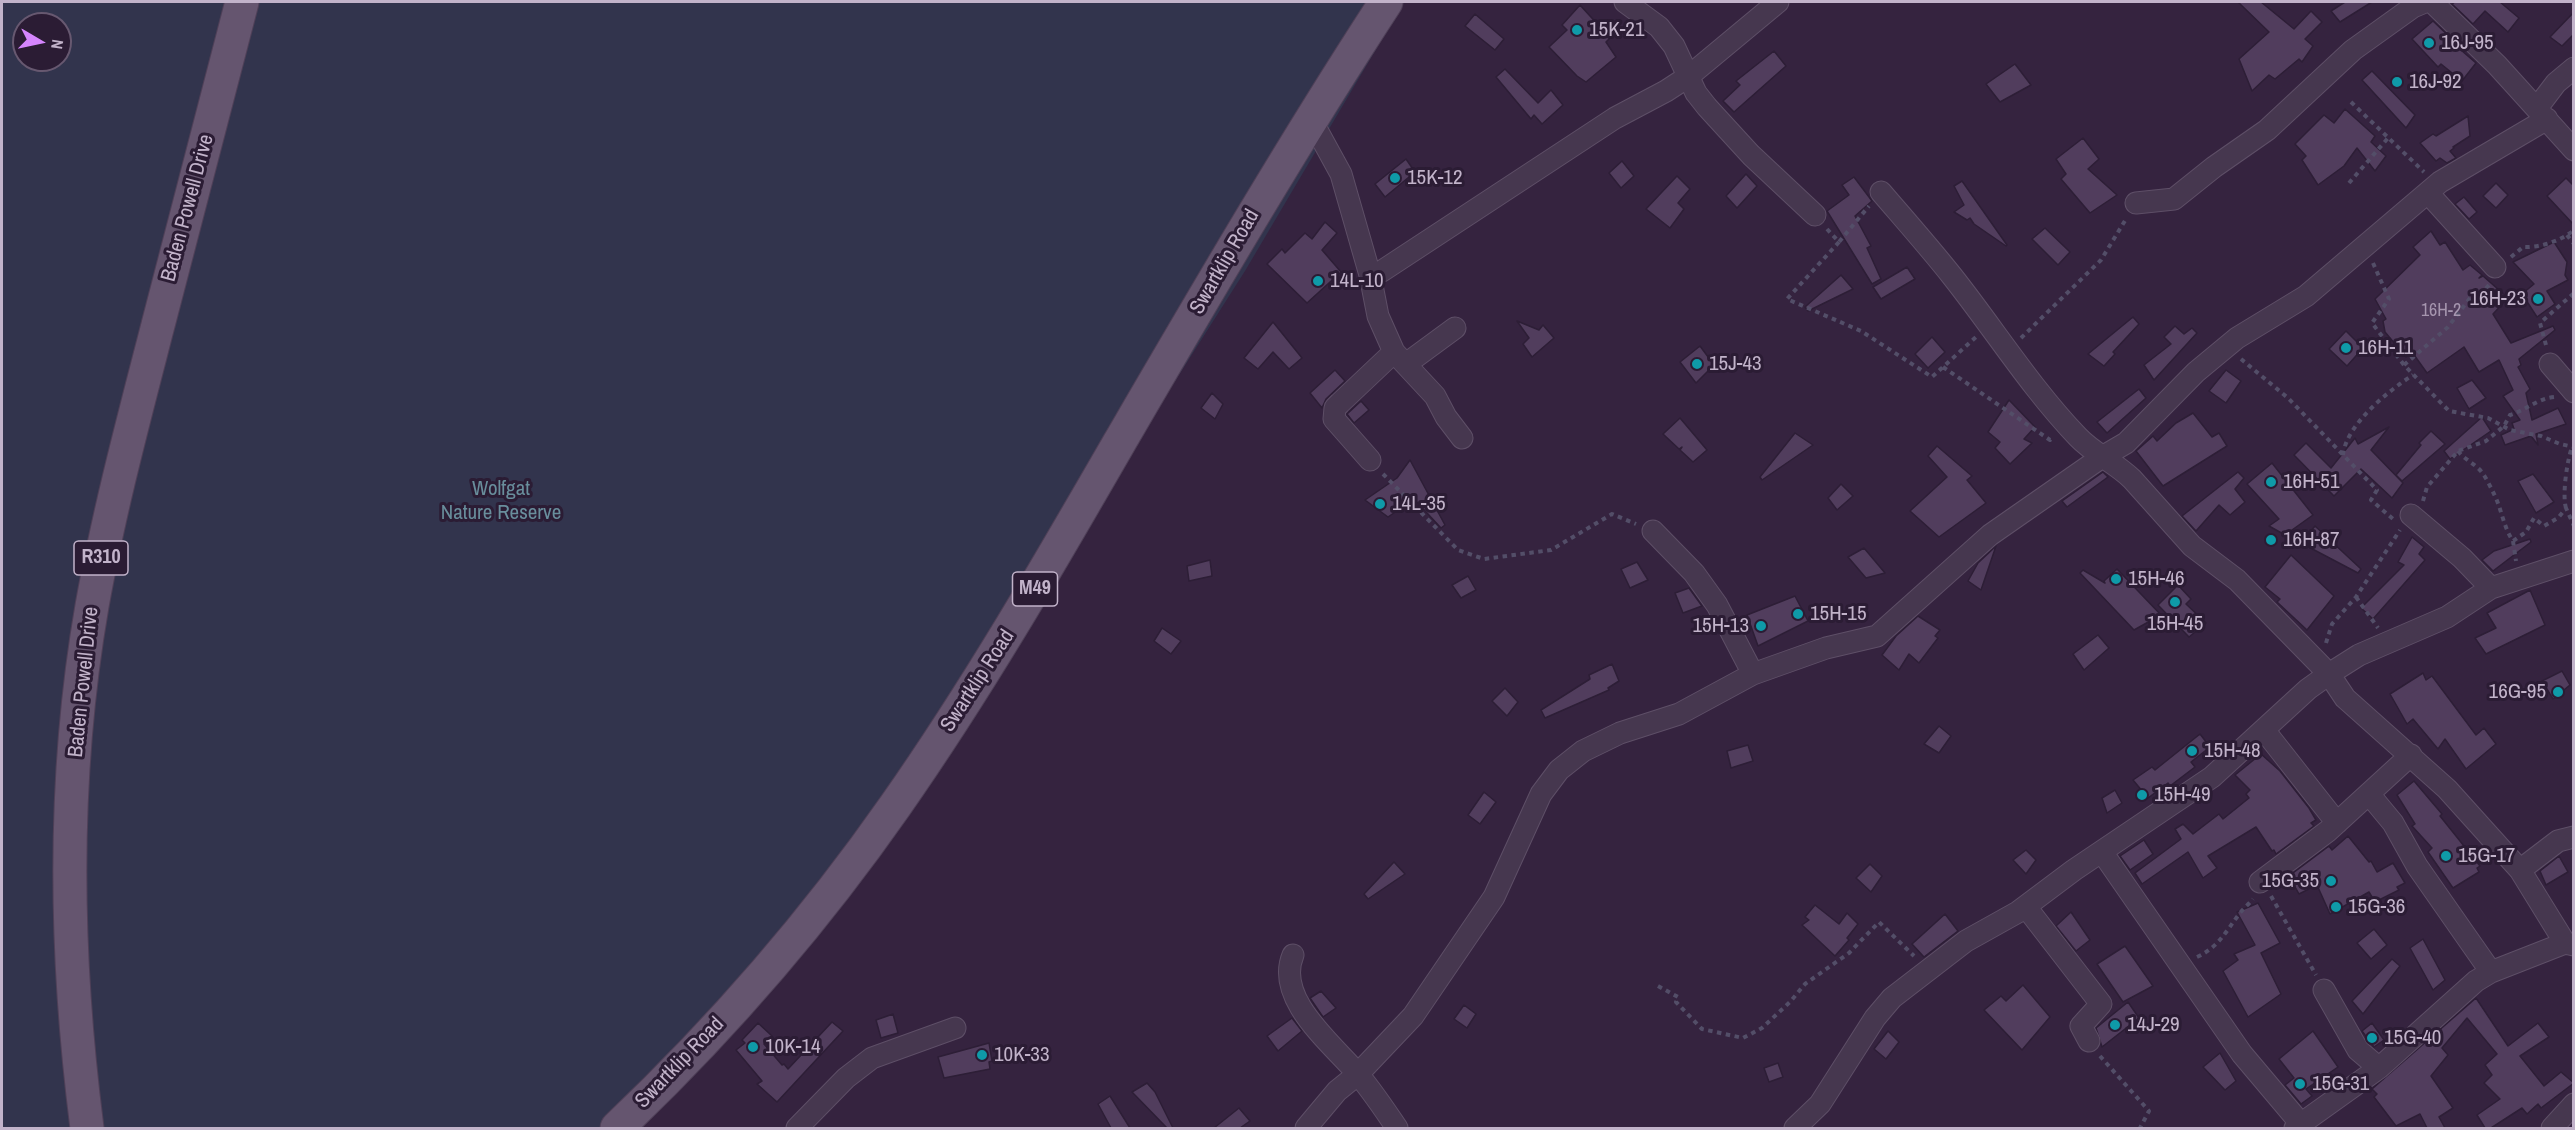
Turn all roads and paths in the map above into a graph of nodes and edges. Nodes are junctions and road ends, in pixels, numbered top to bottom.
1 (242, 2) edge
2 (1386, 2) edge
3 (1625, 2) edge
4 (1778, 2) edge
5 (2425, 2) edge
6 (2432, 2) edge
7 (2574, 68) edge
8 (1689, 76) junction
9 (2351, 102) dead end
10 (2542, 113) junction
11 (1312, 121) junction
12 (2388, 138) junction
13 (2574, 150) edge
14 (2349, 183) dead end
15 (2433, 189) junction
16 (1881, 192) joint
17 (2136, 203) joint
18 (1815, 215) joint
19 (2574, 230) edge
20 (2567, 235) junction
21 (1839, 242) junction
22 (2574, 244) edge
23 (2365, 246) junction
24 (2496, 267) junction
25 (1370, 275) junction
26 (2574, 293) edge
27 (1989, 325) junction
28 (1455, 328) dead end
29 (2227, 346) junction
30 (2008, 350) junction
31 (1400, 358) junction
32 (2550, 364) joint
33 (2404, 365) junction
34 (1943, 367) junction
35 (2413, 375) junction
36 (2573, 392) edge
37 (2068, 426) junction
38 (2504, 426) junction
39 (1462, 438) dead end
40 (2573, 447) edge
41 (2458, 451) junction
42 (2343, 456) junction
43 (2102, 457) junction
44 (1370, 460) joint
45 (2566, 508) junction
46 (2410, 515) joint
47 (2574, 526) edge
48 (1653, 531) joint
49 (2574, 561) edge
50 (2491, 588) junction
51 (2356, 597) junction
52 (2389, 643) junction
53 (2325, 671) junction
54 (1753, 674) junction
55 (2264, 730) junction
56 (2410, 755) junction
57 (2369, 794) junction
58 (2337, 823) junction
59 (2574, 837) edge
60 (2102, 852) junction
61 (2520, 870) junction
62 (2260, 882) junction
63 (2026, 907) junction
64 (2569, 944) edge
65 (1293, 955) dead end
66 (2182, 967) junction
67 (1927, 970) junction
68 (2491, 972) junction
69 (1658, 986) dead end
70 (2324, 990) joint
71 (955, 1028) dead end
72 (2089, 1041) joint
73 (2379, 1068) junction
74 (1358, 1074) junction
75 (2574, 1104) edge
76 (2298, 1126) edge
77 (87, 1128) edge
78 (616, 1128) edge
79 (797, 1128) edge
80 (1306, 1128) edge
81 (1397, 1128) edge
82 (1795, 1128) edge
83 (2140, 1128) edge
84 (2552, 1128) edge

1 - 77 main road, Baden Powell Drive / R310
2 - 11 main road, Swartklip Road / M49
3 - 8 street
4 - 8 street
5 - 17 street
6 - 10 street
7 - 10 street
8 - 18 street
8 - 25 street
9 - 12 path
10 - 13 street
10 - 15 street
11 - 25 street
11 - 78 main road, Swartklip Road / M49
12 - 14 path
12 - 15 path
15 - 23 street
15 - 24 street
16 - 21 path
16 - 27 street
17 - 30 path
18 - 21 path
19 - 20 path
20 - 22 path
20 - 24 path
21 - 34 path
23 - 29 street
23 - 33 path
24 - 33 path
25 - 31 street
26 - 32 path
27 - 30 street
27 - 34 path
28 - 31 street
29 - 42 path
29 - 43 street
30 - 37 street
31 - 39 street
31 - 44 street
32 - 36 street
33 - 35 path
34 - 37 path
35 - 38 path
35 - 42 path
36 - 38 path
37 - 43 street
38 - 40 path
38 - 41 path
40 - 45 path
41 - 45 path
41 - 46 path
42 - 51 path
43 - 53 street
43 - 54 street
44 - 48 path
45 - 47 path
46 - 50 street
48 - 54 street
49 - 50 street
50 - 52 street
51 - 52 path
51 - 53 path
52 - 53 street
53 - 55 street
53 - 56 street
54 - 74 street
55 - 58 street
55 - 60 street
56 - 57 street
56 - 61 street
57 - 58 street
57 - 68 street
58 - 62 street
59 - 61 street
60 - 63 street
60 - 66 street
61 - 64 street
62 - 66 path
62 - 70 path
63 - 67 street
63 - 72 street
64 - 68 street
65 - 74 street
66 - 76 street
67 - 69 path
67 - 82 street
68 - 73 street
70 - 73 street
71 - 79 street
72 - 83 path
73 - 76 street
74 - 80 street
74 - 81 street
75 - 84 street

